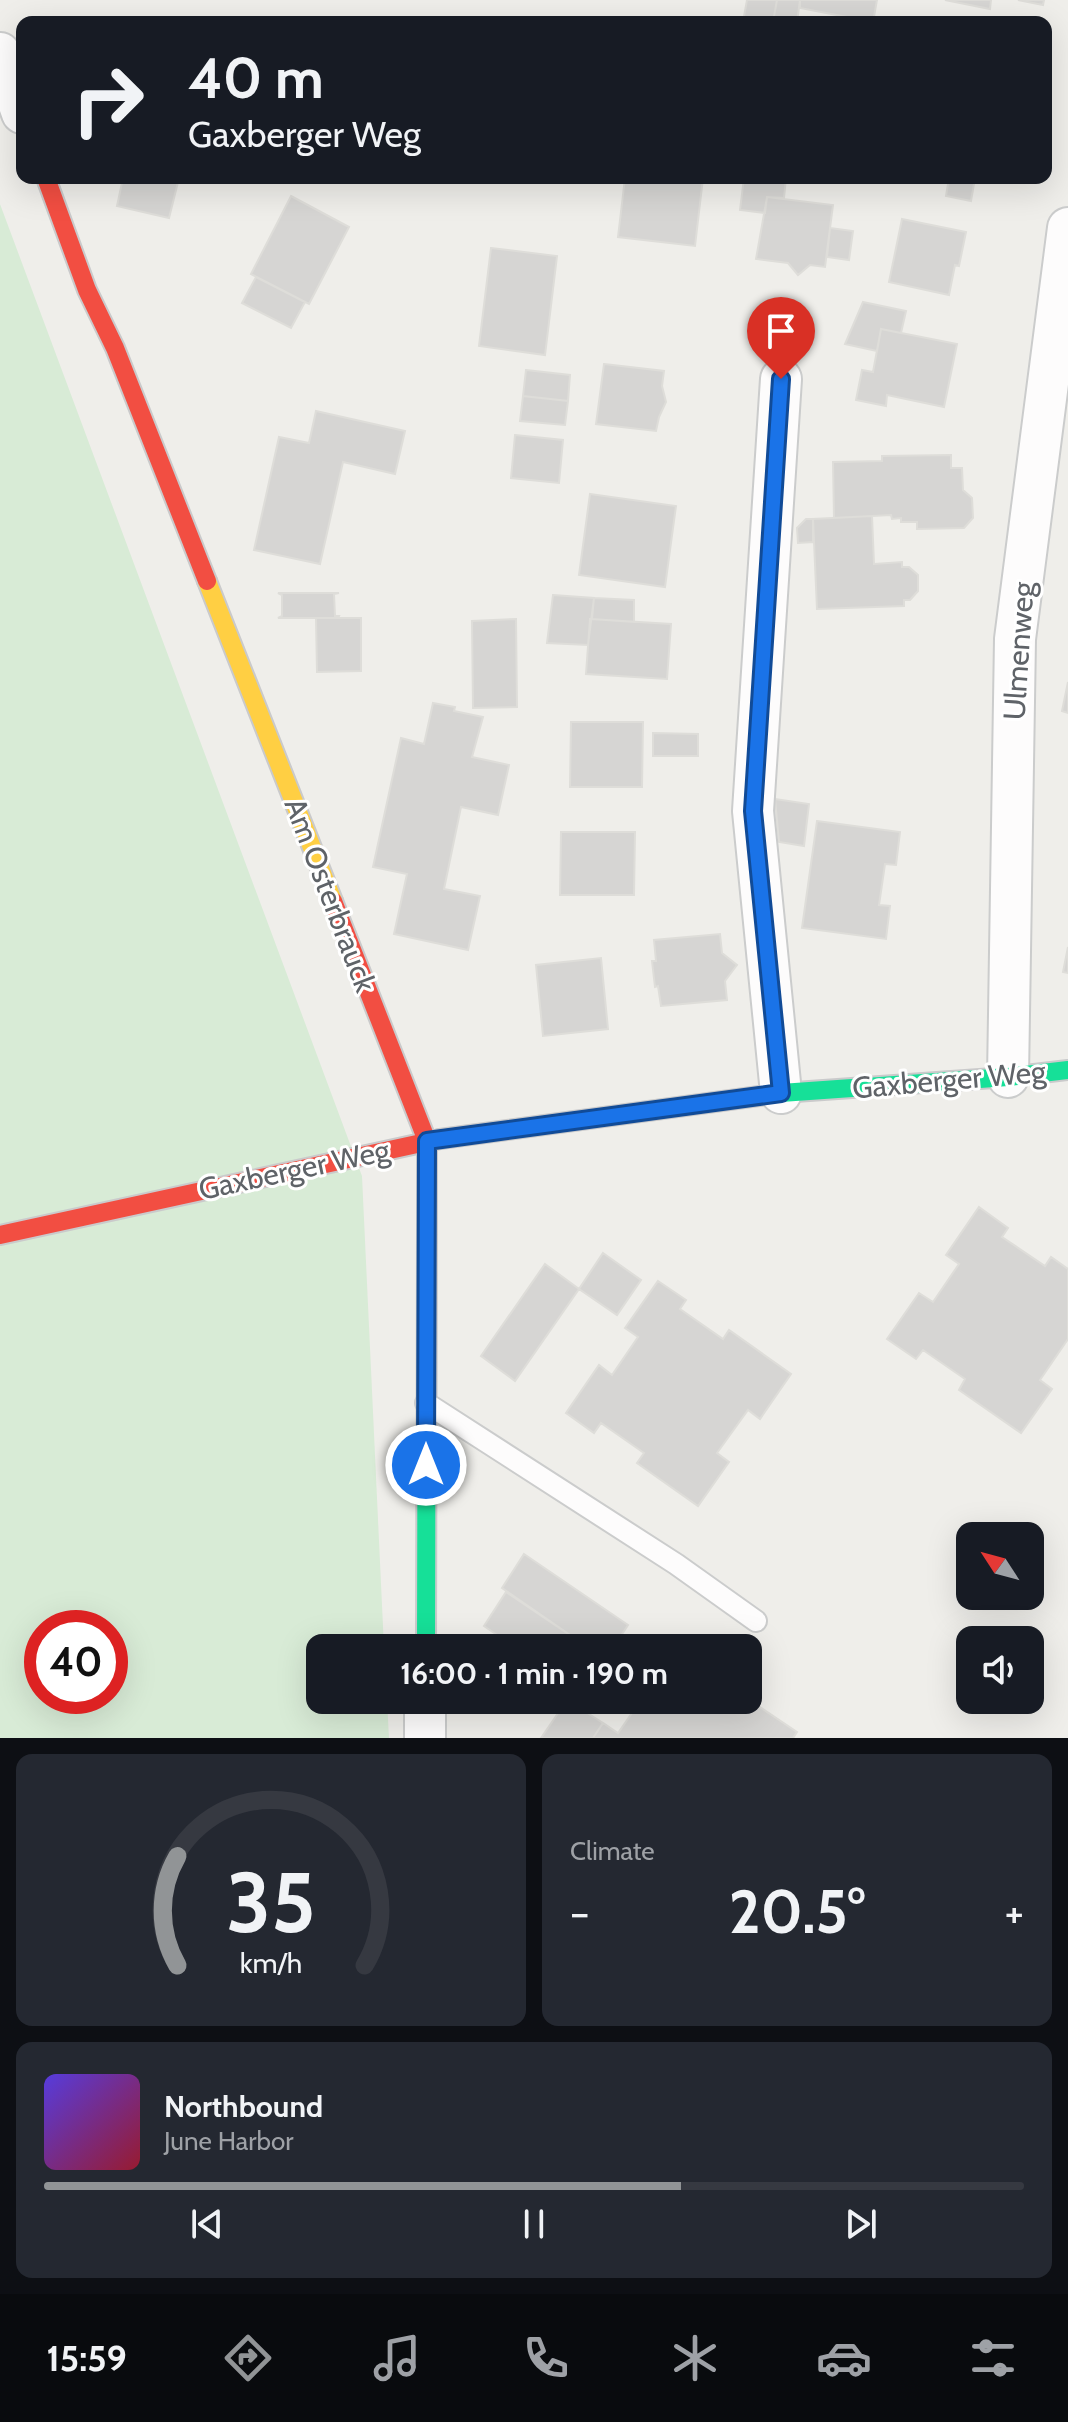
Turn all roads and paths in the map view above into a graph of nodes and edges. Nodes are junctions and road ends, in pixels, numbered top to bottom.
1 (0, 53) edge
2 (16, 97) edge
3 (48, 184) edge
4 (1068, 228) edge
5 (781, 379) dead end
6 (1068, 1070) edge
7 (1008, 1077) junction
8 (781, 1093) junction
9 (427, 1141) junction
10 (0, 1235) edge
11 (426, 1403) junction
12 (756, 1621) dead end
13 (426, 1634) edge
14 (425, 1714) edge
15 (425, 1738) edge

1 - 2 street
3 - 9 street, Am Osterbrauck
4 - 7 street, Ulmenweg
5 - 8 street
6 - 7 street, Gaxberger Weg
7 - 8 street, Gaxberger Weg
8 - 9 street, Gaxberger Weg
9 - 10 street, Gaxberger Weg
9 - 11 street, Am Osterbrauck
11 - 12 lane
11 - 13 street, Am Osterbrauck
14 - 15 street

